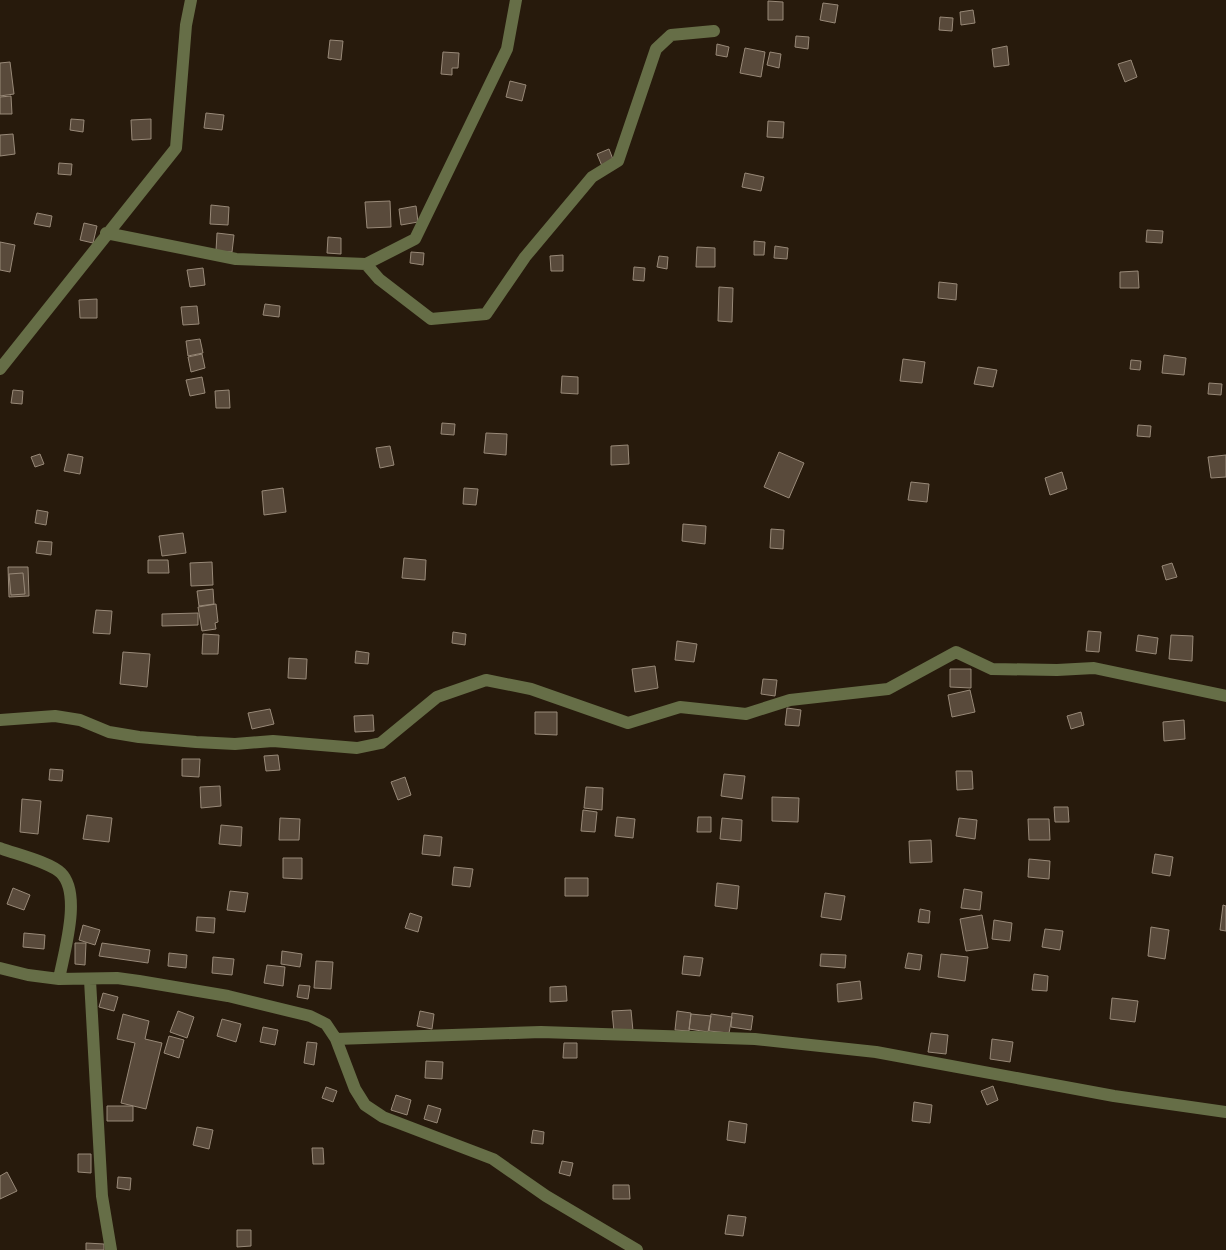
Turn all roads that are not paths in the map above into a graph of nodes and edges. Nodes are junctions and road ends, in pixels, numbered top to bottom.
1 (191, 0) edge
2 (516, 0) edge
3 (714, 31) dead end
4 (106, 233) junction
5 (366, 264) junction
6 (0, 369) edge
7 (1226, 696) edge
8 (0, 720) edge
9 (0, 848) edge
10 (0, 968) edge
11 (59, 979) junction
12 (90, 980) junction
13 (336, 1039) junction
14 (1226, 1112) edge
15 (111, 1250) edge
16 (637, 1250) edge

1 - 4 street
2 - 5 street
3 - 5 street
4 - 5 street
4 - 6 street
7 - 8 street
9 - 11 street
10 - 11 street
11 - 12 street
12 - 13 street
12 - 15 street
13 - 14 street
13 - 16 street

